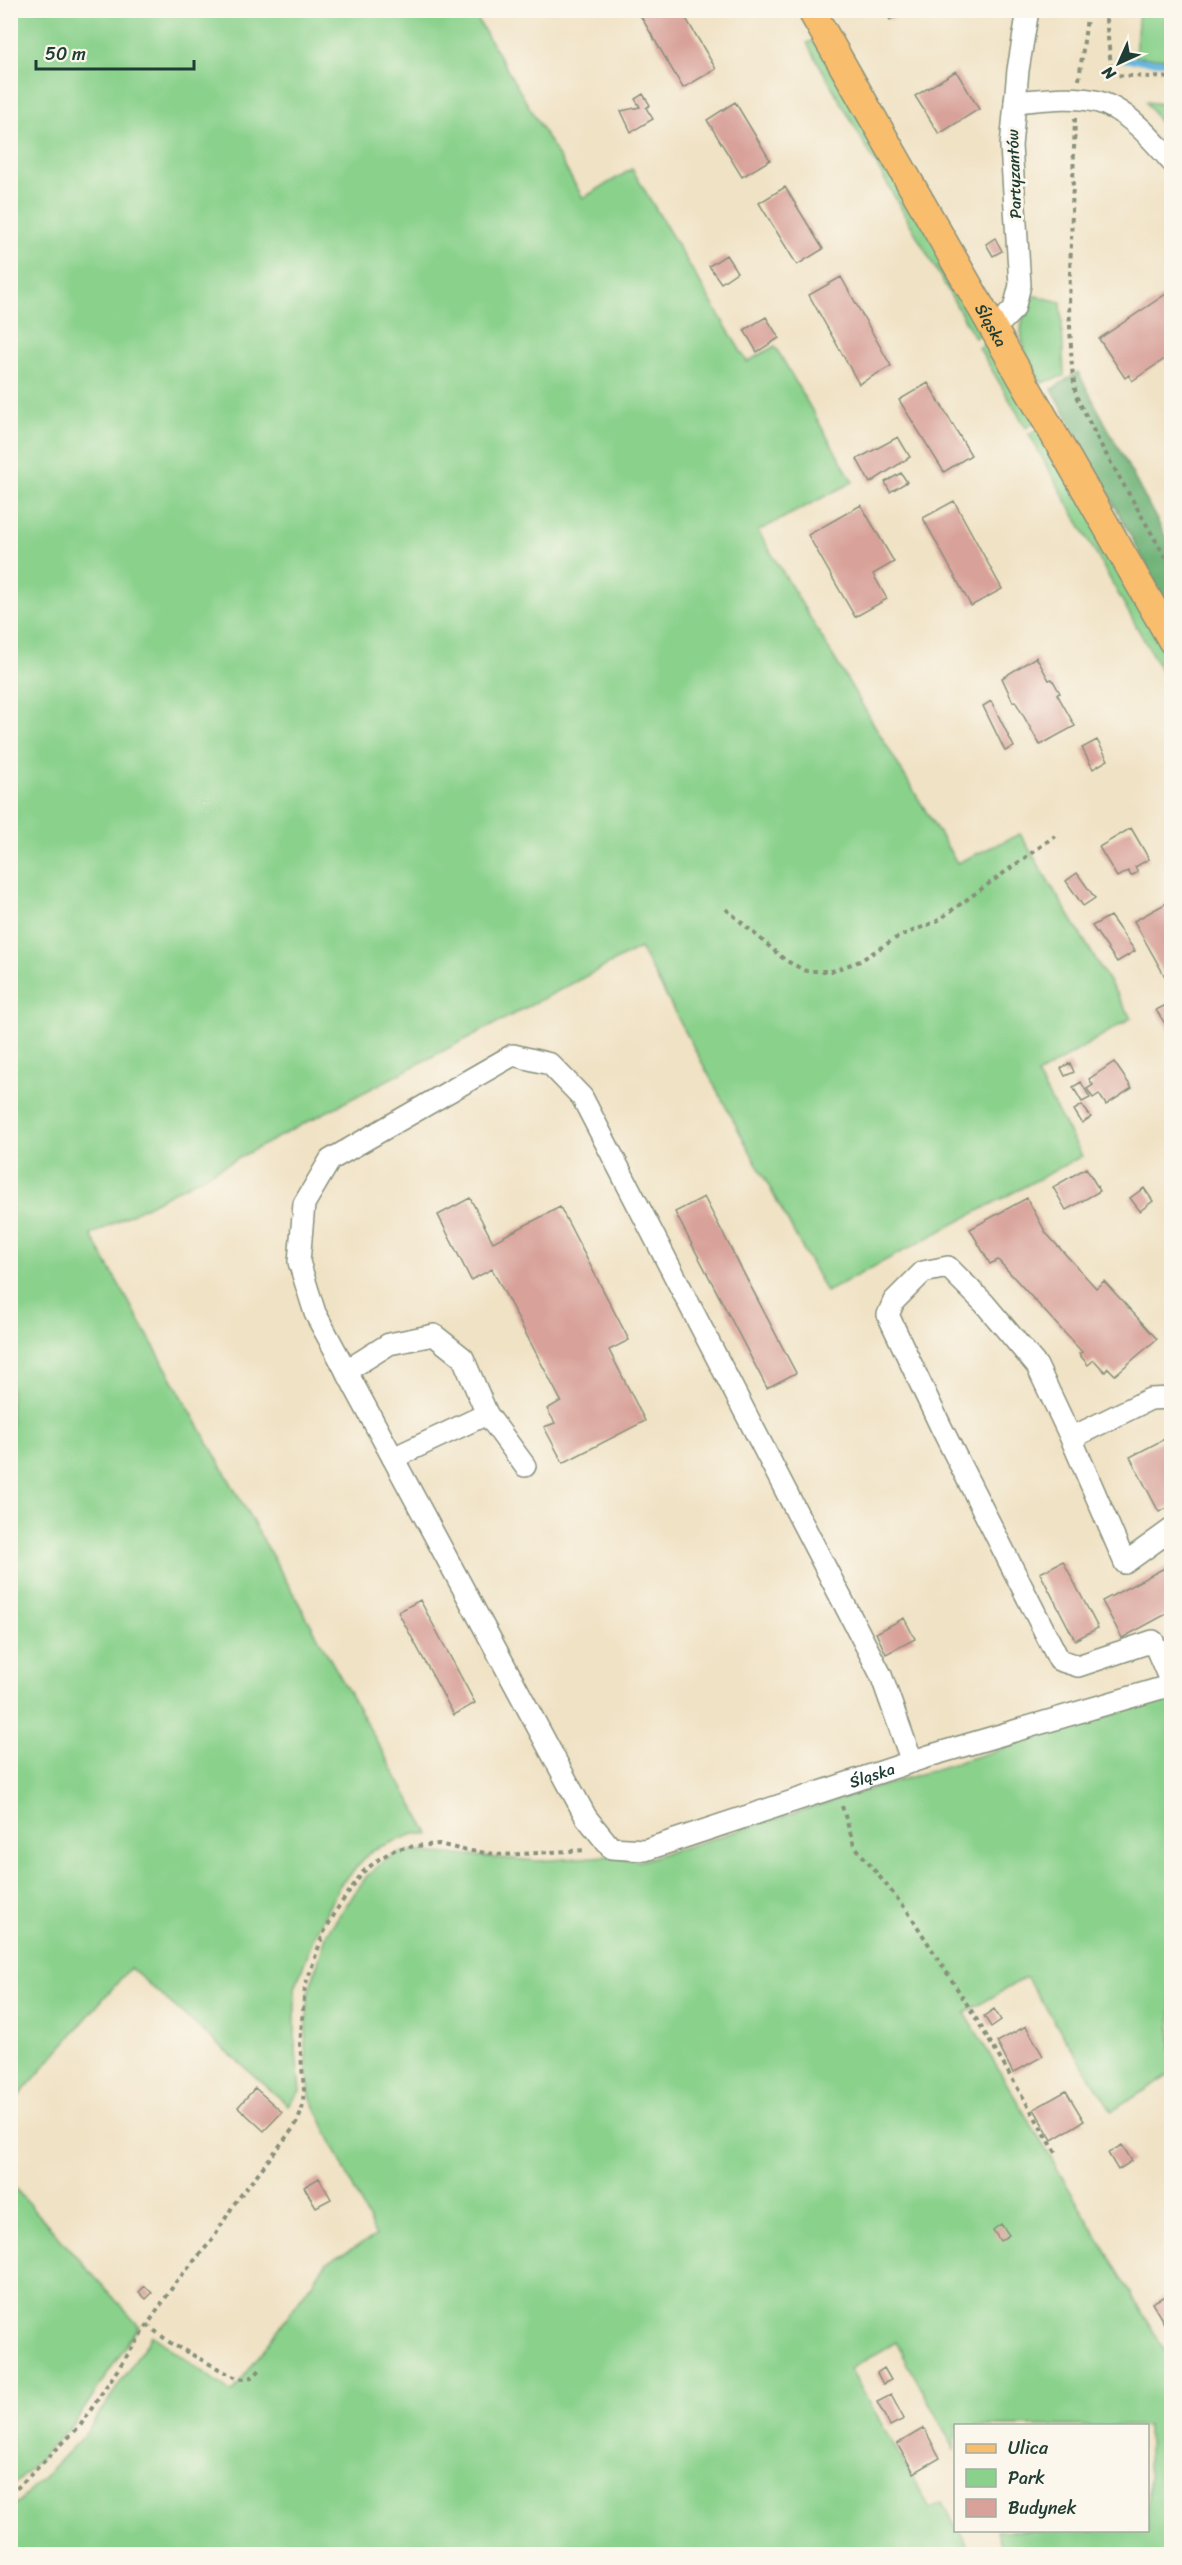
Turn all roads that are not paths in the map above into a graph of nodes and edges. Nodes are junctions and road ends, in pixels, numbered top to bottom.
1 (811, 10) edge
2 (1028, 10) edge
3 (1015, 102) junction
4 (1172, 162) edge
5 (994, 329) junction
6 (1172, 640) edge
7 (346, 1371) junction
8 (1172, 1398) edge
9 (487, 1414) junction
10 (1071, 1438) junction
11 (393, 1458) junction
12 (525, 1466) dead end
13 (1172, 1529) edge
14 (1172, 1685) edge
15 (912, 1762) junction

1 - 5 main road, Śląska
2 - 3 street, Partyzantów
3 - 4 street
3 - 5 street, Partyzantów
5 - 6 main road, Śląska
7 - 9 street
7 - 11 street
7 - 15 street
8 - 10 street
9 - 11 street
9 - 12 street
10 - 13 street
10 - 14 street
11 - 15 street, Śląska
14 - 15 street, Śląska

